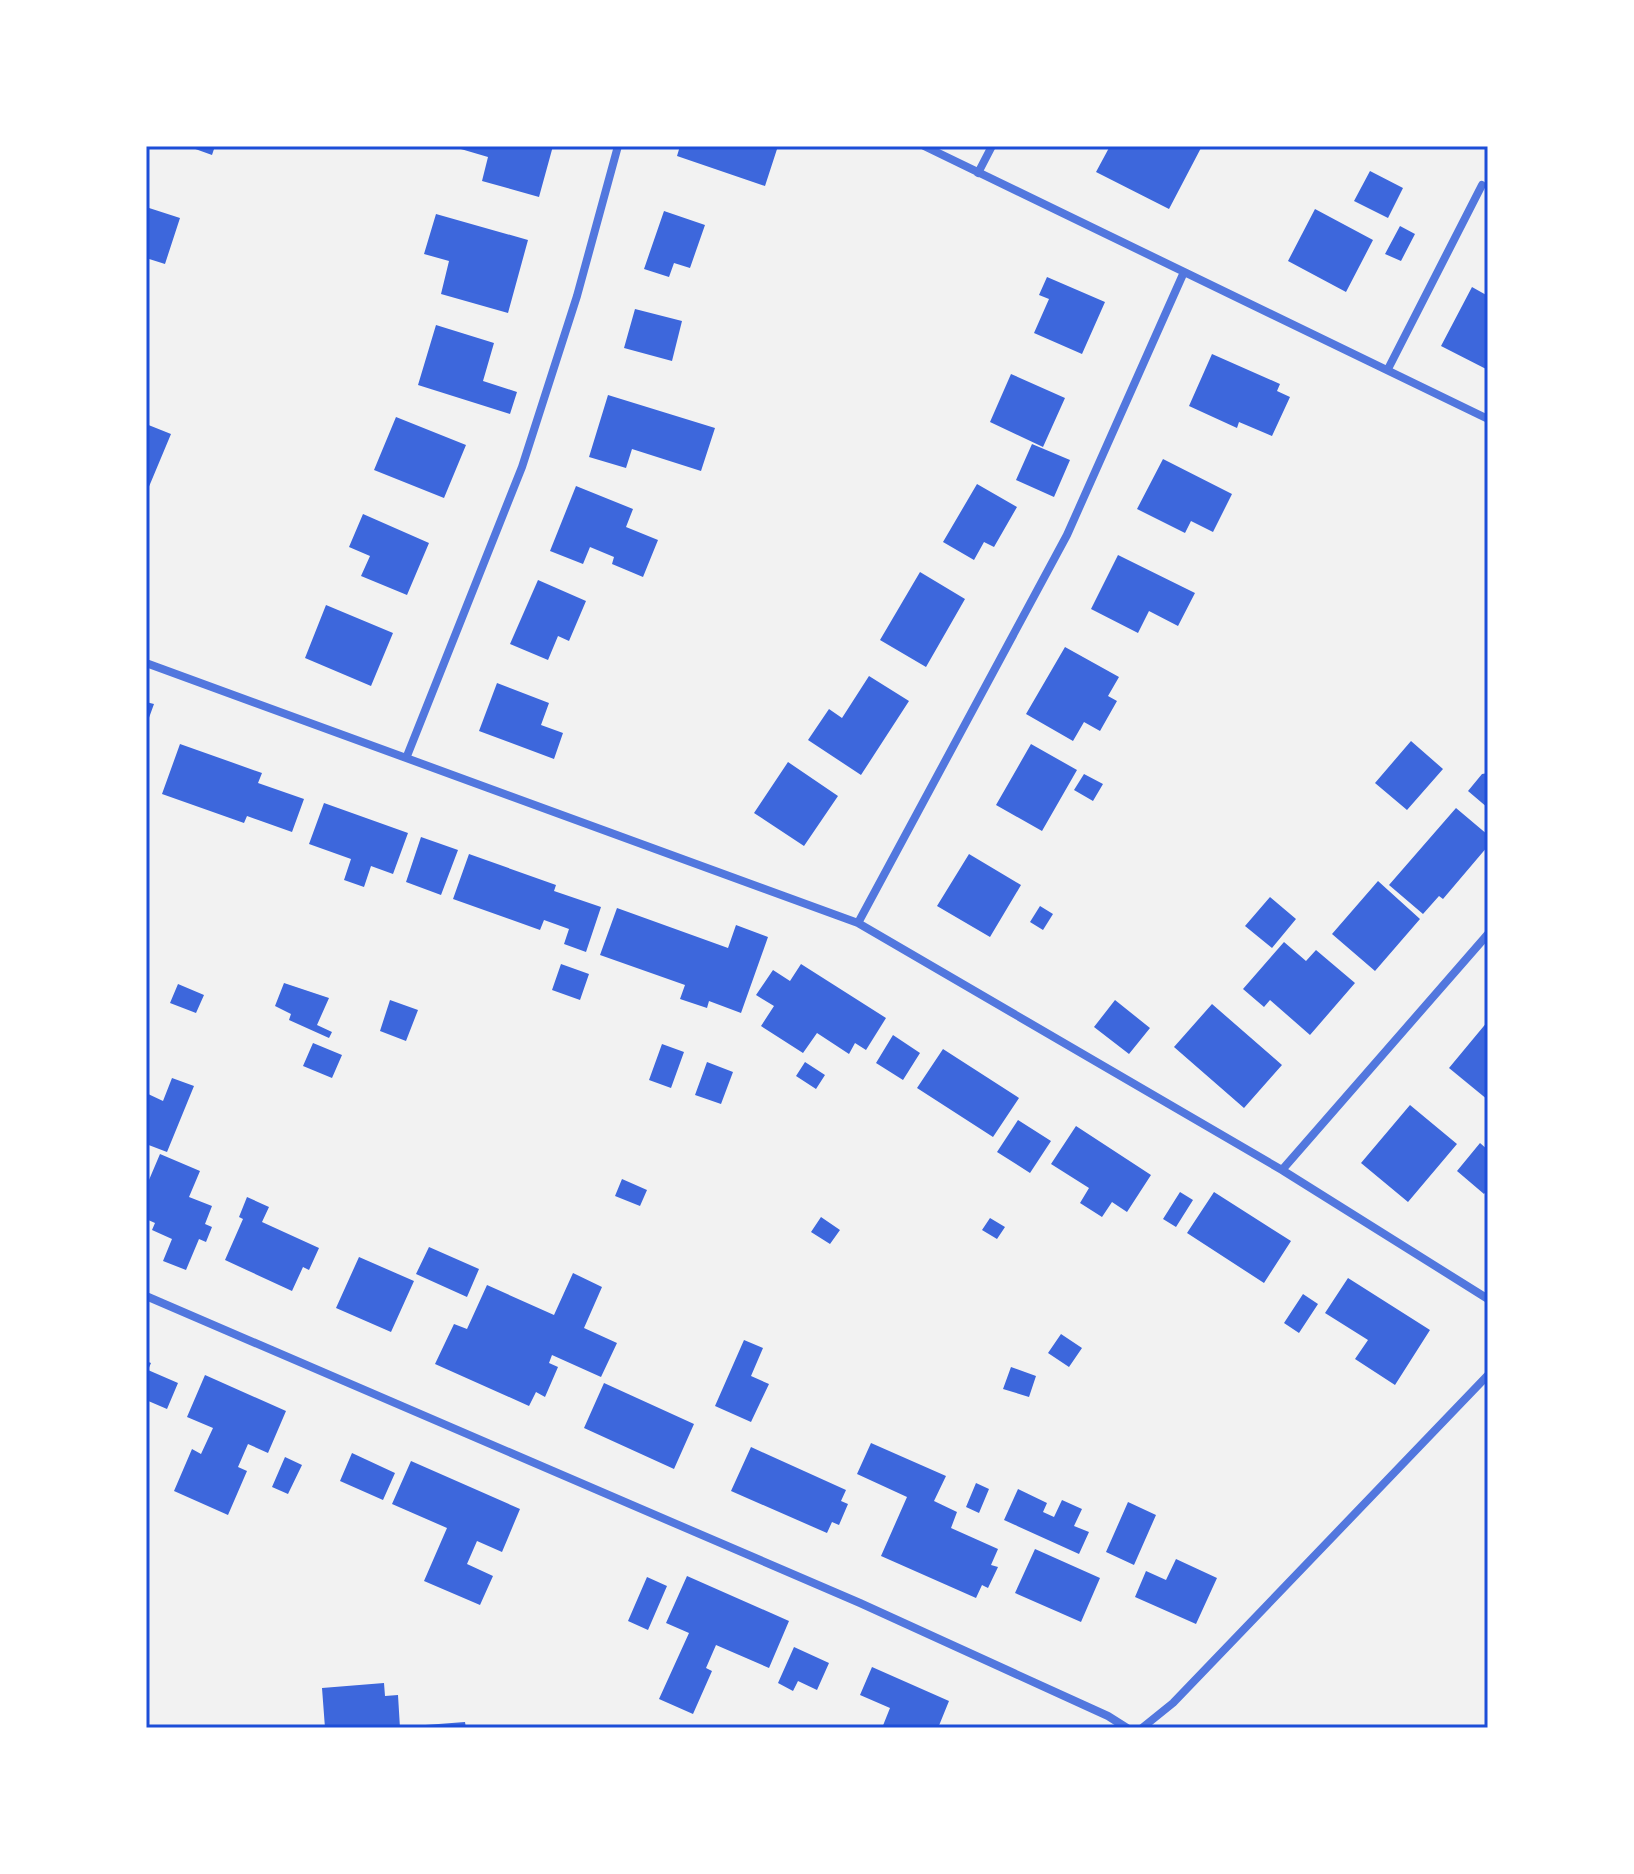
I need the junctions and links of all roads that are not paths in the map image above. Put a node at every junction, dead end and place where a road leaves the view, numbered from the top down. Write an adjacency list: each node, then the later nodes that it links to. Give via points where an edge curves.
1 (618, 146): 10 (street, via 522,467)
2 (924, 146): 4 (street)
3 (992, 146): 4 (street)
4 (978, 173): 6 (street)
5 (1482, 185): 7 (street)
6 (1184, 272): 7 (street); 11 (street, via 1067,535)
7 (1388, 369): 8 (street)
8 (1488, 419)
9 (146, 663): 10 (street)
10 (407, 756): 11 (street)
11 (858, 923): 13 (street)
12 (1488, 934): 13 (street)
13 (1282, 1170): 15 (street)
14 (146, 1296): 17 (street, via 860,1603)
15 (1488, 1299)
16 (1488, 1375): 18 (street, via 1173,1703)
17 (1127, 1728)
18 (1142, 1728)

